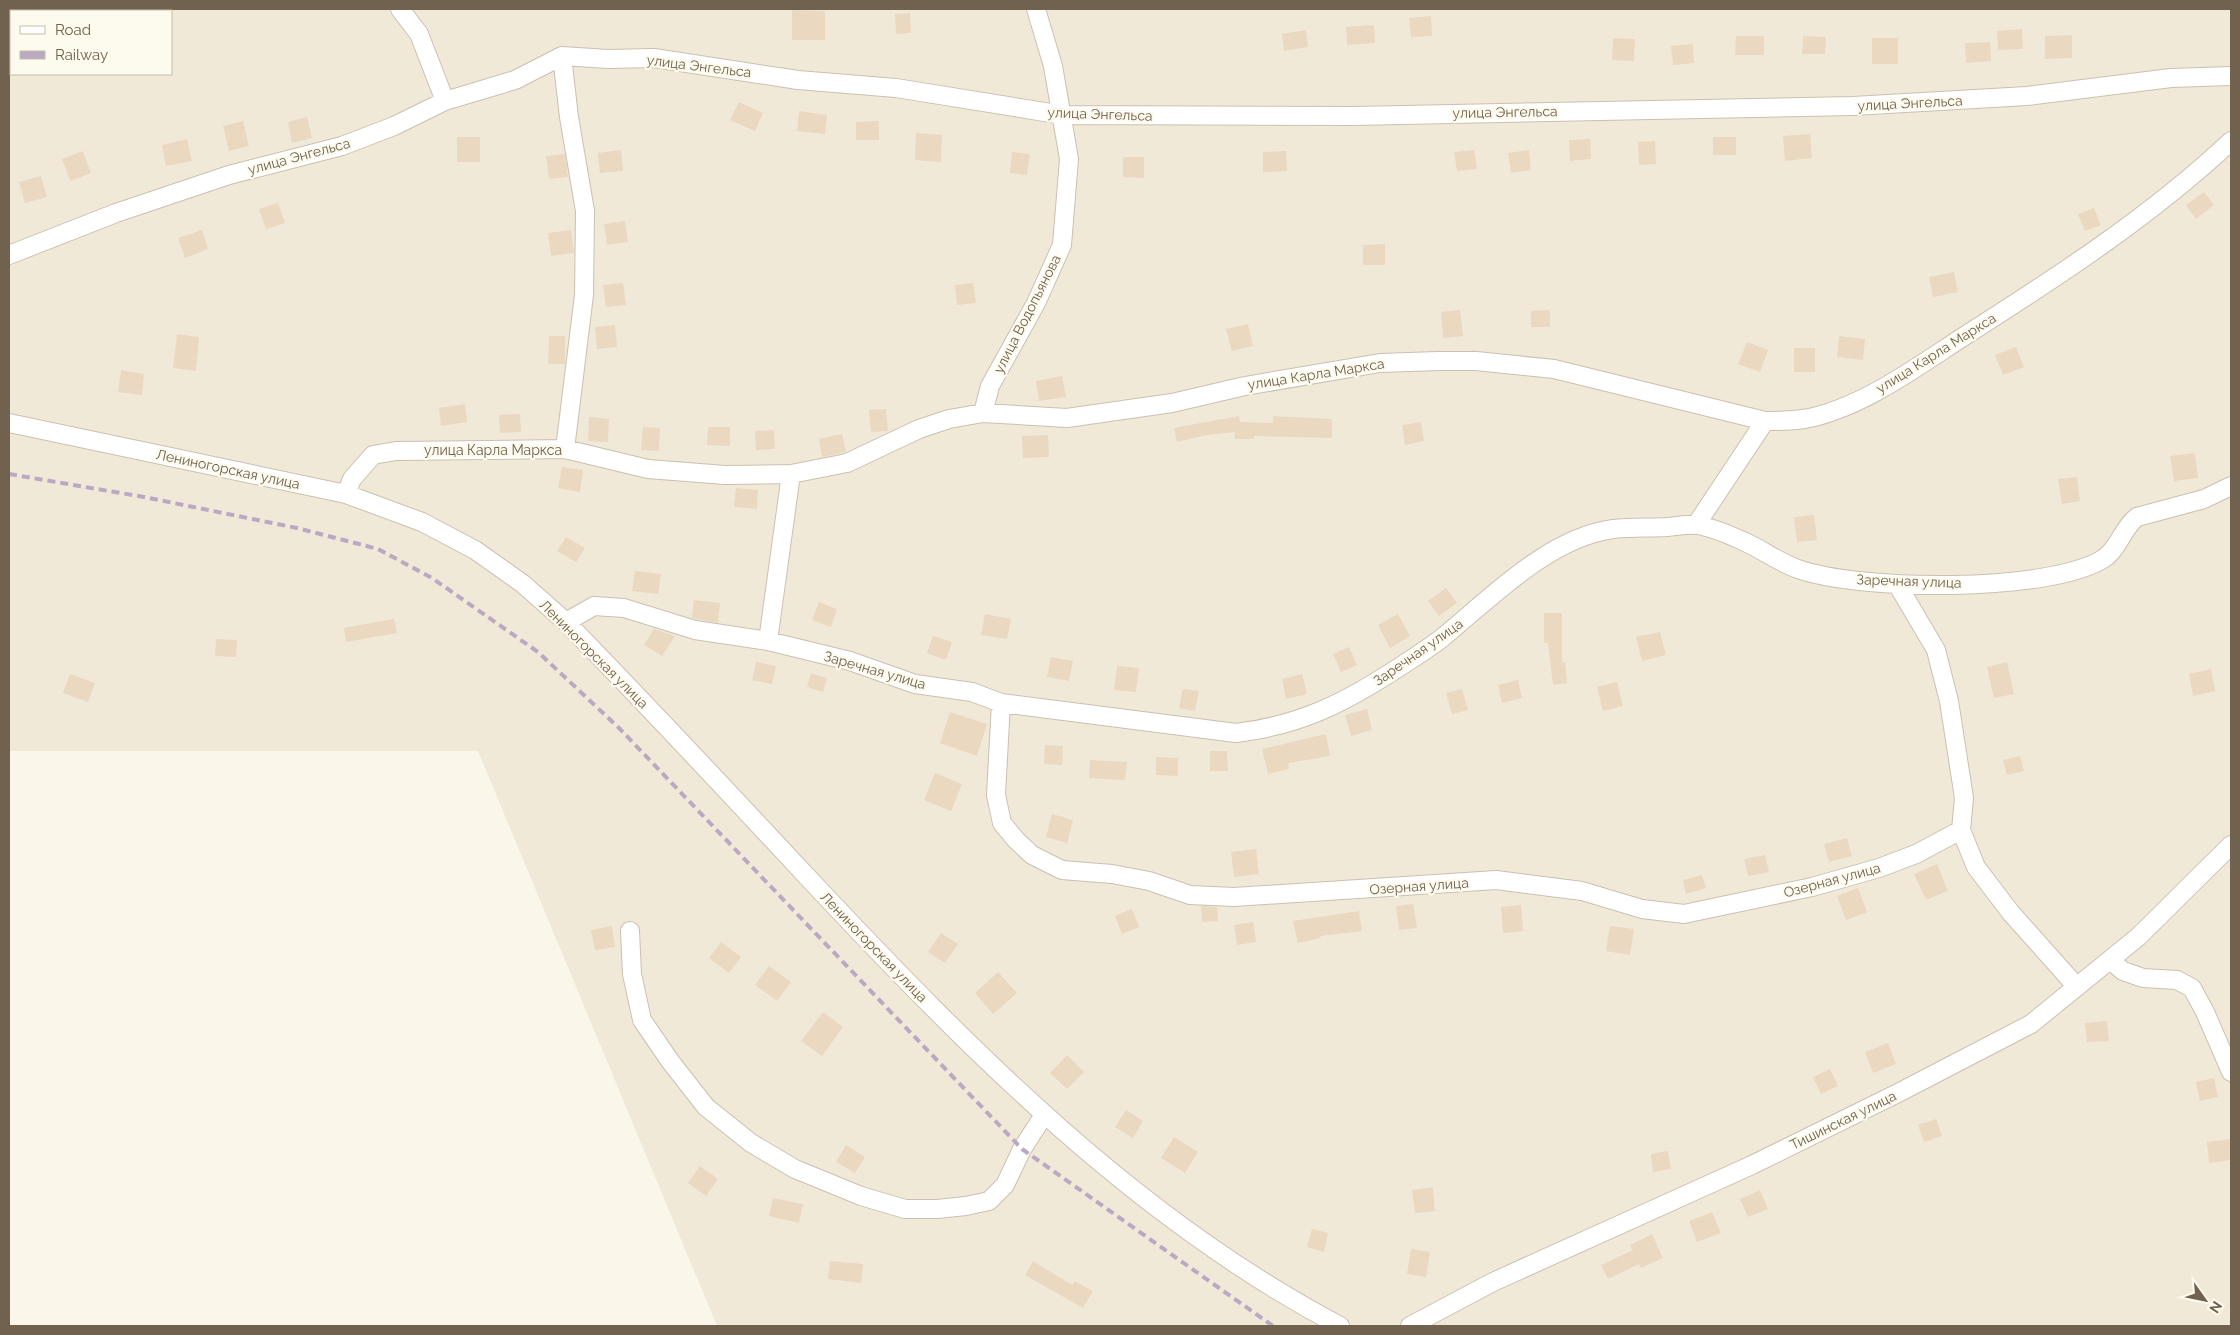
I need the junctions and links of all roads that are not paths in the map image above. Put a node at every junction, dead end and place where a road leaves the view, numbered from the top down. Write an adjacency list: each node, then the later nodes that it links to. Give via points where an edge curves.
1 (400, 9): 5 (street, via 419,34)
2 (1036, 9): 6 (street, улица Водопьянова)
3 (562, 56): 5 (street, улица Энгельса, via 515,80); 6 (street, улица Энгельса, via 608,60 654,58 798,80 896,88); 12 (street, via 585,211 584,295)
4 (2231, 76): 6 (street, улица Энгельса, via 2171,78 2027,96 1863,105 1353,116)
5 (445, 101): 8 (street, улица Энгельса, via 342,146 229,175 116,213)
6 (1063, 115): 9 (street, улица Водопьянова, via 1069,159 1062,245 1036,303 990,386)
7 (2231, 141): 10 (street, улица Карла Маркса, via 2204,167 2119,234 1893,382 1814,417)
8 (9, 255)
9 (983, 413): 10 (street, улица Карла Маркса, via 1067,418 1172,403 1245,386 1380,363 1438,361 1554,369); 13 (street, улица Карла Маркса, via 919,429 847,463)
10 (1765, 421): 16 (street)
11 (9, 423): 15 (street, Лениногорская улица)
12 (565, 449): 13 (street, улица Карла Маркса, via 648,469); 15 (street, улица Карла Маркса, via 388,452 373,456 362,466)
13 (791, 474): 19 (street)
14 (2231, 486): 17 (street, Заречная улица, via 2204,499 2137,517 2129,523 2107,557 2074,571 2042,579 2007,582)
15 (346, 494): 18 (street, Лениногорская улица, via 422,522 475,550)
16 (1696, 525): 17 (street, Заречная улица, via 1746,542 1797,569 1830,577); 20 (street, Заречная улица, via 1611,529 1572,542 1525,569 1439,640 1374,684 1335,707 1270,729 1236,733)
17 (1897, 584): 21 (street, via 1936,650 1949,701 1964,798)
18 (566, 622): 19 (street, Заречная улица, via 594,606 624,608 695,630); 27 (street, Лениногорская улица, via 915,992)
19 (768, 641): 20 (street, Заречная улица, via 850,661 915,684 972,692)
20 (1001, 703): 21 (street, Озерная улица, via 996,795 1002,823 1016,840 1032,855 1062,870 1149,881 1190,895 1234,897 1496,880 1582,891 1642,909 1684,914 1812,887 1879,868 1916,854)
21 (1961, 830): 25 (street, via 1976,867 2011,913)
22 (2231, 846): 24 (street, Тишинская улица)
23 (630, 931): 27 (street, via 632,974 642,1020 670,1061 706,1107 751,1143 795,1169 905,1209 937,1210 990,1201 1004,1185)
24 (2110, 960): 25 (street, Тишинская улица); 26 (street, via 2123,971 2143,978 2177,980 2192,988)
25 (2077, 987): 29 (street, Тишинская улица, via 2031,1024 1900,1092 1752,1165 1493,1282)
26 (2231, 1072)
27 (1044, 1115): 28 (street, Лениногорская улица, via 1206,1246)
28 (1340, 1326)
29 (1410, 1326)

